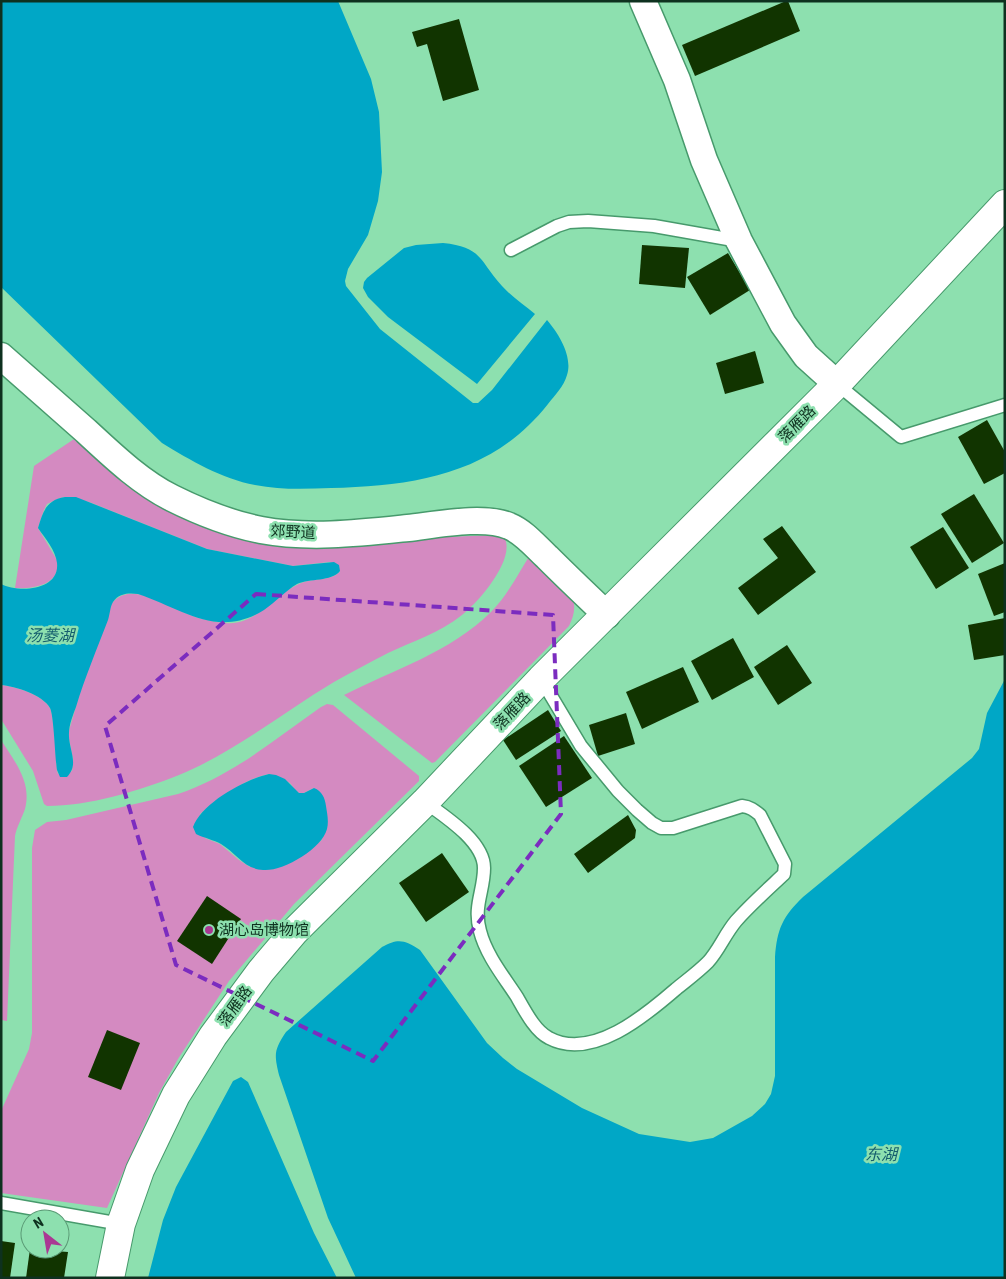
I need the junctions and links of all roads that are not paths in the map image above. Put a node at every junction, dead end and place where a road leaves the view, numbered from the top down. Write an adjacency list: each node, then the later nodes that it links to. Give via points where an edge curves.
1 (643, 1): 3 (street, via 677,80 704,160)
2 (1005, 204): 6 (street, 落雁路)
3 (738, 241): 4 (lane, via 654,226 588,221 556,226); 6 (street, via 792,337 806,356)
4 (511, 250)
5 (1, 356): 8 (street, 郊野道, via 116,459 152,486 199,510 261,530 296,534 452,523 510,526 528,538)
6 (837, 384): 7 (lane, via 901,437); 8 (street, 落雁路)
7 (1005, 405)
8 (607, 615): 9 (street, 落雁路)
9 (541, 680): 10 (street, 落雁路); 10 (lane, via 581,746 618,791 652,823 661,828 673,828 742,806 754,809 760,815 784,864 784,874 735,922 707,963 646,1016 620,1032 583,1043 551,1040 523,1007 480,933 476,912 483,859 468,836)
10 (425, 802): 12 (street, 落雁路, via 296,931 261,971 213,1036 176,1095 140,1170)
11 (1, 1203): 12 (lane)
12 (121, 1224): 13 (street, 落雁路)
13 (110, 1278)

